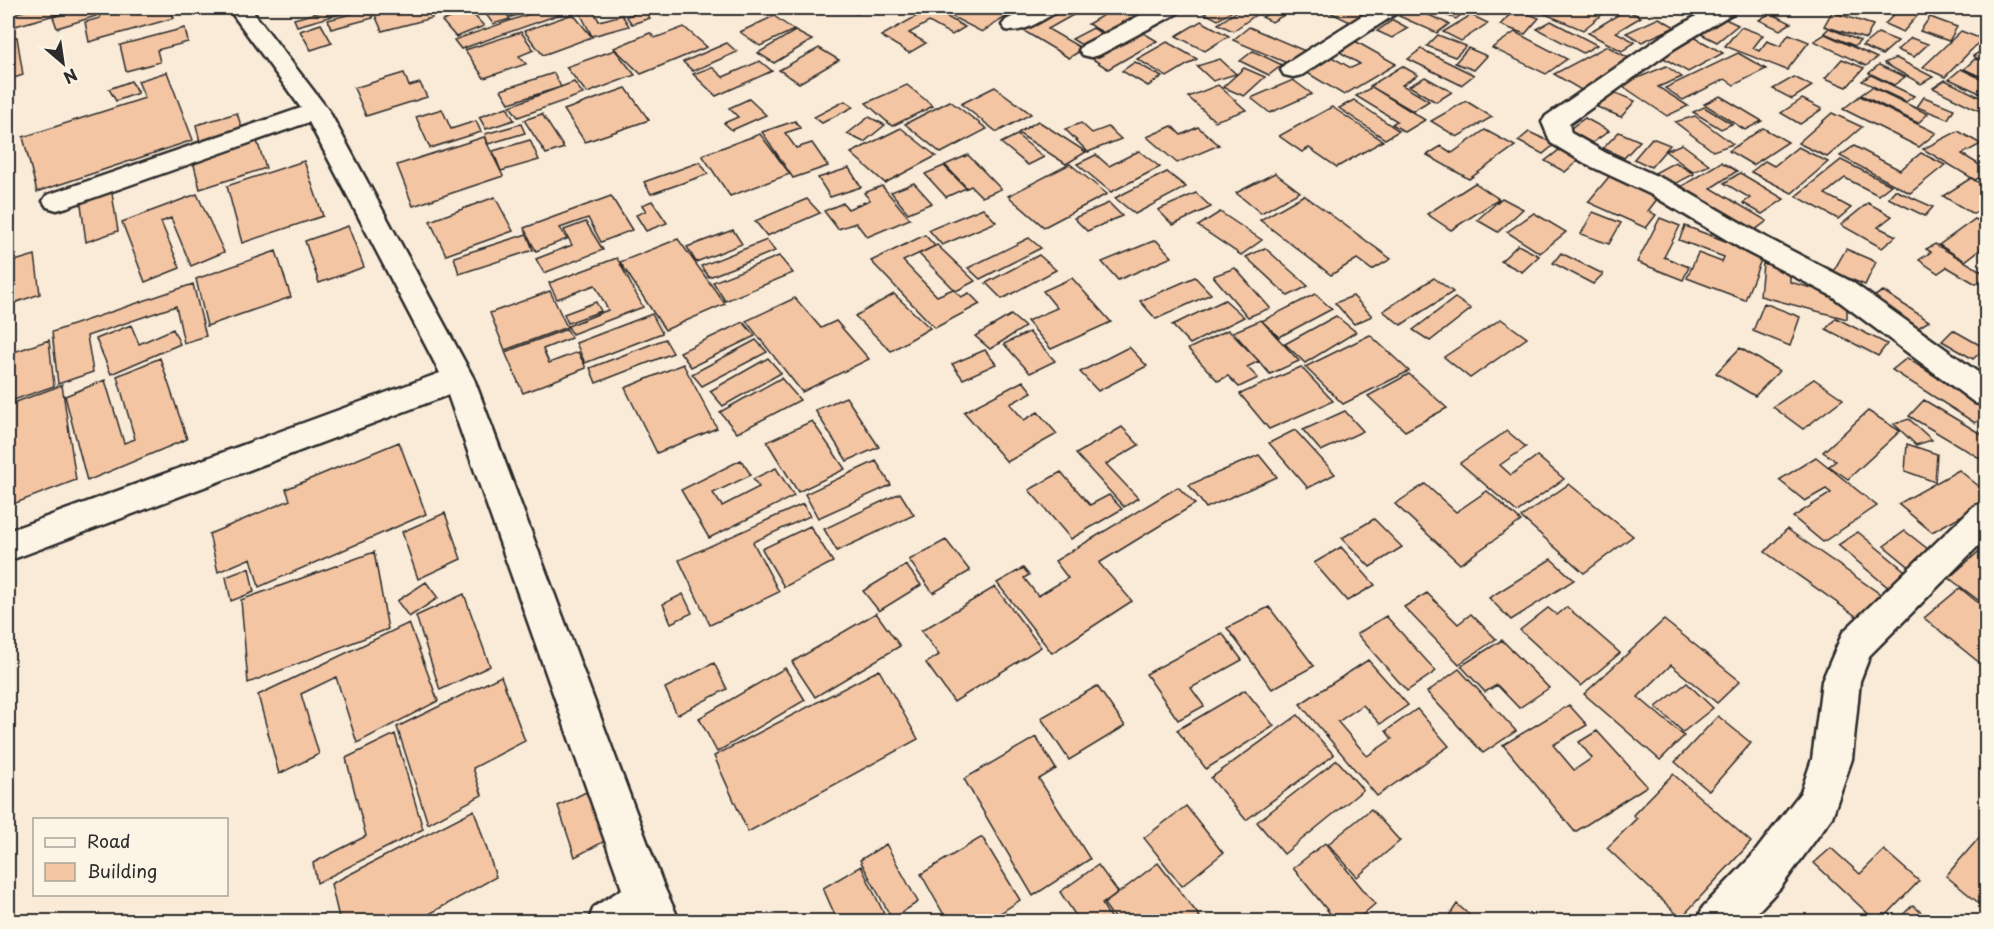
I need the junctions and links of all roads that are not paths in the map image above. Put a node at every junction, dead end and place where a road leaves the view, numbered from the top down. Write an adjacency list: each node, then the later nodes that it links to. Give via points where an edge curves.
1 (239, 8): 9 (street)
2 (1047, 8): 6 (street)
3 (1170, 8): 7 (street)
4 (1389, 8): 8 (street)
5 (1725, 8): 12 (street, via 1667,43 1555,122 1560,137 1842,289)
6 (1014, 26)
7 (1090, 50)
8 (1293, 70)
9 (316, 111): 10 (street); 11 (street)
10 (57, 201)
11 (458, 379): 14 (street); 15 (street)
12 (1986, 394)
13 (1986, 516): 17 (street, via 1856,644 1841,681 1832,759 1818,803 1766,872)
14 (8, 546)
15 (653, 910): 16 (street)
16 (609, 921)
17 (1718, 921)

